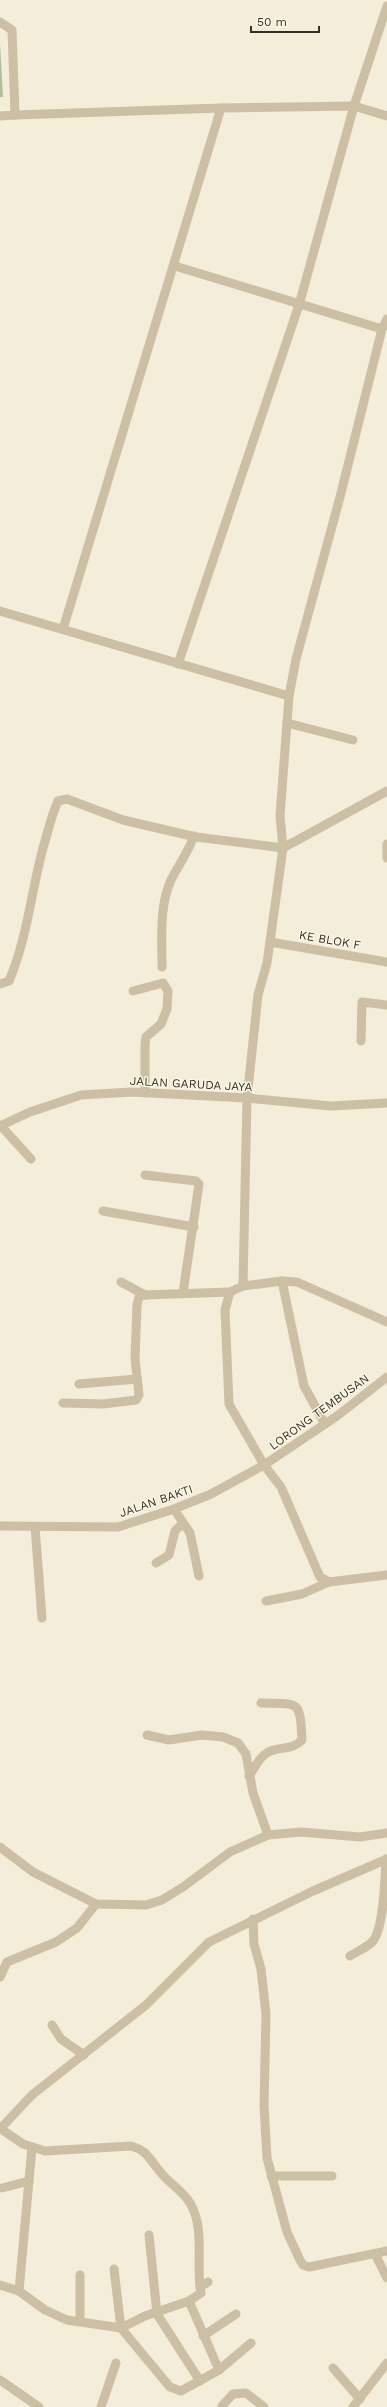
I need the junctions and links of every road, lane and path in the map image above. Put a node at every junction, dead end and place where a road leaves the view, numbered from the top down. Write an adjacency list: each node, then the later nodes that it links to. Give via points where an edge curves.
1 (387, 6): 3 (street)
2 (0, 22): 5 (street, via 12,30)
3 (354, 106): 4 (street); 7 (street); 9 (street)
4 (221, 108): 5 (street); 8 (street)
5 (15, 115): 6 (street)
6 (0, 116)
7 (387, 116)
8 (175, 266): 9 (street); 12 (street, via 116,448)
9 (299, 305): 10 (street); 13 (street)
10 (385, 321): 14 (street, via 296,659)
11 (0, 610): 12 (street)
12 (63, 629): 13 (street)
13 (178, 664): 14 (street)
14 (289, 696): 15 (street)
15 (287, 723): 16 (street); 20 (street, via 280,816)
16 (353, 740)
17 (387, 791): 20 (street)
18 (194, 836): 20 (street); 24 (street, via 191,847 171,881 164,909); 25 (street, via 123,820 67,799 58,801 39,864 20,954 9,981)
19 (387, 844): 21 (street)
20 (283, 848): 22 (street)
21 (387, 858)
22 (270, 942): 23 (street, KE BLOK F); 30 (street, via 258,994)
23 (387, 962)
24 (162, 967)
25 (0, 984)
26 (133, 991): 29 (street, via 163,983 168,991 167,1009 163,1020 146,1037 144,1044)
27 (387, 1005): 28 (street, via 362,1002)
28 (360, 1040)
29 (145, 1093): 30 (street, JALAN GARUDA JAYA); 32 (street, JALAN GARUDA JAYA, via 81,1095 30,1112)
30 (247, 1098): 31 (street, JALAN GARUDA JAYA, via 331,1106); 39 (street)
31 (387, 1103)
32 (0, 1126): 33 (street)
33 (31, 1158)
34 (145, 1175): 36 (street, via 196,1180 200,1188)
35 (103, 1211): 36 (street)
36 (194, 1227): 41 (street)
37 (282, 1281): 39 (street); 43 (street, via 297,1282); 48 (street, via 304,1386)
38 (121, 1282): 42 (street)
39 (243, 1286): 40 (street)
40 (230, 1292): 41 (street); 49 (street, via 225,1310 229,1404)
41 (183, 1293): 42 (street)
42 (145, 1295): 45 (street, via 139,1297 137,1305)
43 (387, 1322)
44 (387, 1377): 48 (street, LORONG TEMBUSAN)
45 (137, 1379): 46 (street); 47 (street, via 139,1395 136,1400 130,1402 82,1405)
46 (79, 1384)
47 (63, 1403)
48 (325, 1424): 49 (street, LORONG TEMBUSAN)
49 (264, 1465): 50 (street, JALAN BAKTI, via 211,1494); 57 (street, via 281,1487 320,1577)
50 (174, 1509): 51 (street); 53 (street, JALAN BAKTI, via 118,1527)
51 (183, 1523): 54 (street, via 175,1531 169,1555); 56 (street, via 190,1533)
52 (0, 1526): 53 (street, JALAN BAKTI)
53 (36, 1527): 59 (street)
54 (156, 1563)
55 (387, 1575): 57 (street)
56 (199, 1576)
57 (329, 1582): 58 (street, via 302,1594)
58 (266, 1601)
59 (42, 1618)
60 (260, 1703): 62 (street, via 293,1704 298,1707 301,1713 302,1740 290,1748 264,1754)
61 (147, 1735): 62 (street, via 169,1740 202,1735 223,1737 238,1743 246,1754)
62 (249, 1776): 64 (street, via 252,1794)
63 (387, 1833): 64 (street, via 360,1837 301,1832)
64 (268, 1834): 67 (street, via 230,1852 162,1900 146,1905)
65 (0, 1847): 67 (street, via 33,1872)
66 (387, 1859): 68 (street); 69 (street, via 383,1906 373,1942)
67 (96, 1904): 70 (street, via 77,1928 56,1942)
68 (254, 1919): 73 (street, via 209,1942 146,2005); 76 (street, via 254,1944 261,1969 266,2014 264,2112 267,2158)
69 (350, 1956)
70 (4, 1959): 71 (street)
71 (0, 1977)
72 (52, 2025): 73 (street, via 61,2039)
73 (84, 2056): 74 (street, via 32,2095)
74 (0, 2129): 75 (street)
75 (32, 2147): 78 (street); 88 (street, via 45,2150 131,2146 144,2150 162,2174 189,2201 193,2210 199,2235)
76 (271, 2176): 77 (street); 82 (street, via 286,2232 303,2265 321,2266)
77 (332, 2176)
78 (29, 2181): 79 (street); 89 (street)
79 (2, 2188)
80 (148, 2235): 91 (street)
81 (387, 2251): 82 (street)
82 (375, 2254): 85 (street)
83 (114, 2269): 94 (street)
84 (80, 2275): 93 (street)
85 (387, 2278)
86 (208, 2282): 88 (street)
87 (0, 2285): 89 (street)
88 (200, 2287): 90 (street, via 201,2294)
89 (19, 2292): 93 (street, via 45,2310 67,2320)
90 (189, 2301): 91 (street); 95 (street)
91 (157, 2314): 94 (street, via 145,2316); 102 (street)
92 (236, 2314): 95 (street)
93 (80, 2322): 94 (street)
94 (121, 2328): 102 (street, via 170,2387 181,2391)
95 (203, 2336): 100 (street)
96 (251, 2343): 100 (street)
97 (116, 2363): 106 (street)
98 (387, 2363): 103 (street)
99 (333, 2368): 103 (street)
100 (219, 2370): 102 (street)
101 (0, 2380): 105 (street)
102 (200, 2381)
103 (360, 2399): 108 (street)
104 (222, 2406): 107 (street, via 233,2394 246,2393)
105 (39, 2407)
106 (101, 2407)
107 (264, 2407)
108 (353, 2407)

